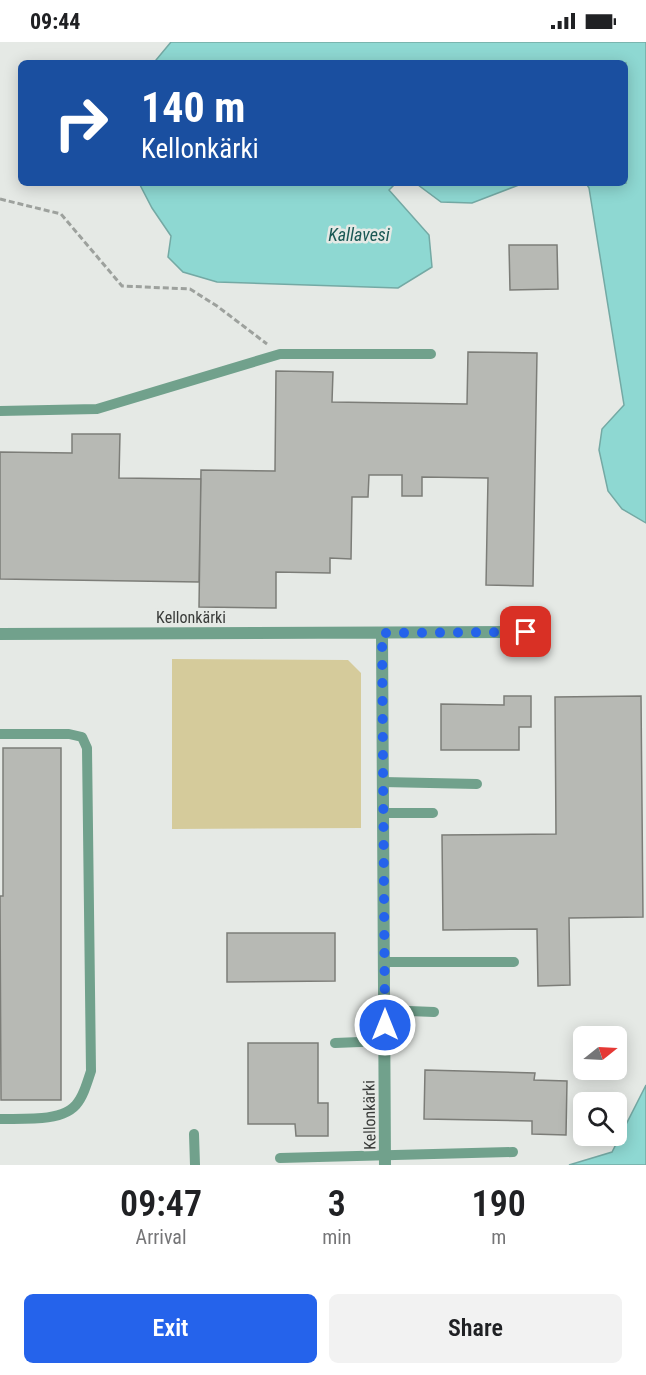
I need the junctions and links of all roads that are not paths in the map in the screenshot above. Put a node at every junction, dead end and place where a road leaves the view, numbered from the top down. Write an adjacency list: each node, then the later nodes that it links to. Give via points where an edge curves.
1 (431, 354): 2 (lane, via 280,354 97,409)
2 (0, 411)
3 (526, 632): 4 (street, Kellonkärki)
4 (382, 633): 5 (street, Kellonkärki); 7 (street, Kellonkärki)
5 (0, 634)
6 (0, 734): 17 (lane, via 69,734 82,737 87,748 91,1071 78,1103 70,1111 60,1116)
7 (383, 782): 8 (lane); 9 (street, Kellonkärki)
8 (477, 784)
9 (383, 813): 10 (lane); 11 (street, Kellonkärki)
10 (433, 813)
11 (384, 962): 12 (lane); 13 (street, Kellonkärki)
12 (514, 962)
13 (384, 1010): 14 (lane); 15 (street, Kellonkärki)
14 (434, 1012)
15 (385, 1041): 16 (lane); 21 (street, Kellonkärki)
16 (334, 1042)
17 (0, 1119)
18 (194, 1134): 22 (lane)
19 (513, 1152): 21 (lane)
20 (280, 1158): 21 (lane)
21 (386, 1161)
22 (195, 1165)

